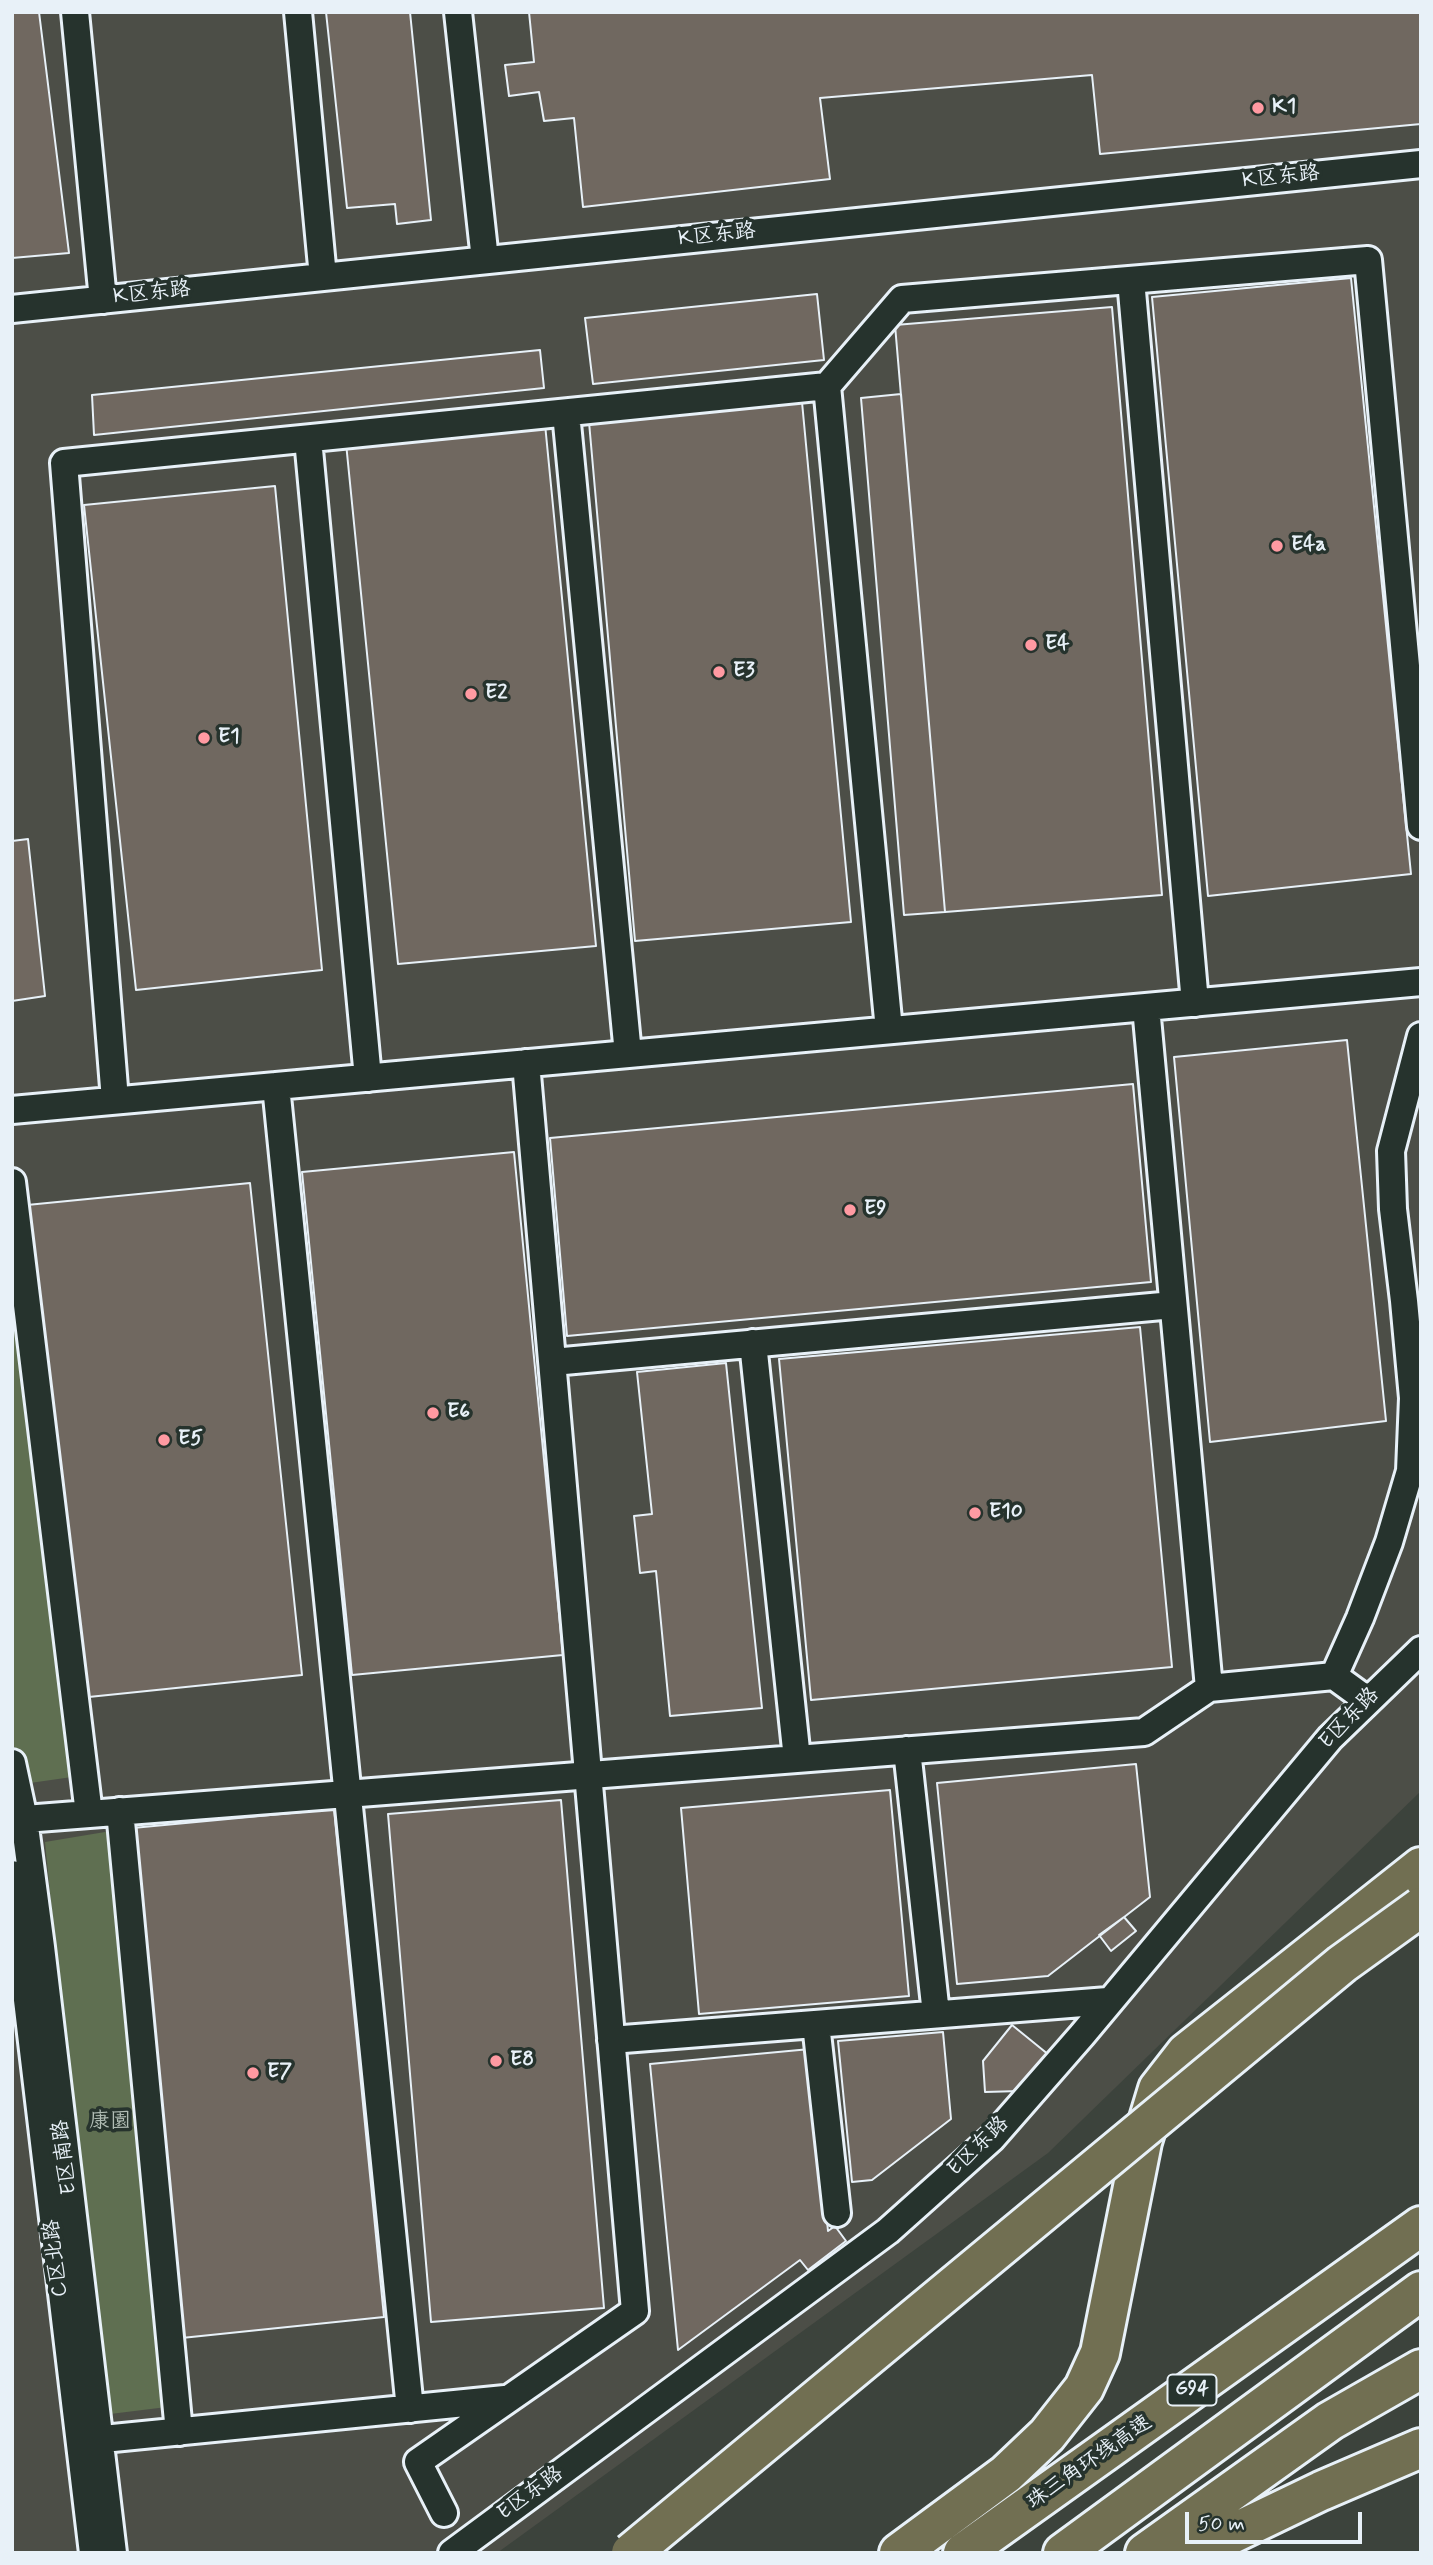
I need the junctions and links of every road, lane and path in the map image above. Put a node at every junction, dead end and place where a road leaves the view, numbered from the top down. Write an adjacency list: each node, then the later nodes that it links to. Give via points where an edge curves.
1 (75, 12): 8 (street)
2 (298, 12): 6 (street)
3 (458, 12): 5 (street)
4 (1421, 164): 5 (street, K区东路)
5 (485, 260): 6 (street, K区东路)
6 (323, 277): 8 (street, K区东路)
7 (1131, 280): 10 (street, via 902,299); 13 (street, via 1368,260); 15 (street)
8 (103, 300): 9 (street, K区东路)
9 (12, 309)
10 (827, 386): 11 (street); 17 (street)
11 (566, 413): 12 (street); 19 (street)
12 (307, 439): 21 (street); 23 (street, via 64,463)
13 (1421, 826)
14 (1421, 982): 15 (street)
15 (1195, 1003): 16 (street)
16 (1146, 1007): 17 (street); 26 (street)
17 (890, 1030): 19 (street)
18 (1421, 1036): 30 (street, via 1391,1151 1413,1398 1410,1471 1389,1542)
19 (628, 1054): 20 (street)
20 (526, 1063): 21 (street); 28 (street)
21 (368, 1077): 22 (street)
22 (276, 1086): 23 (street); 37 (street)
23 (115, 1100): 24 (street)
24 (12, 1110)
25 (12, 1182): 39 (street)
26 (1173, 1305): 27 (street); 31 (street)
27 (753, 1343): 28 (street); 34 (street)
28 (552, 1362): 36 (street)
29 (1421, 1650): 32 (street, E区东路)
30 (1334, 1676): 31 (street); 32 (street)
31 (1209, 1688): 33 (street, via 1144,1732)
32 (1367, 1700): 46 (street, E区东路)
33 (907, 1750): 34 (street); 47 (street)
34 (797, 1759): 36 (street)
35 (12, 1763): 40 (street)
36 (588, 1775): 37 (street); 49 (street)
37 (348, 1794): 38 (street); 55 (street)
38 (120, 1811): 39 (street); 56 (street)
39 (89, 1814): 40 (street)
40 (18, 1819): 44 (street)
41 (1421, 1867): 64 (highway, via 1186,2053 1158,2089 1142,2141 1100,2353 1084,2388 1047,2435 1006,2474)
42 (13, 1882): 44 (street)
43 (1421, 1907): 63 (highway, bridge, via 1342,1964)
44 (22, 1920): 45 (street)
45 (25, 1949): 57 (street, C区北路)
46 (1108, 2001): 47 (street); 62 (street, E区东路, via 992,2137 888,2231)
47 (936, 2014): 48 (street)
48 (816, 2024): 49 (street); 50 (street)
49 (611, 2040): 54 (street, via 635,2311)
50 (837, 2213)
51 (1421, 2227): 65 (highway, 珠三角环线高速 / G94)
52 (1421, 2291): 66 (highway, G94)
53 (1421, 2369): 67 (highway, via 1330,2421)
54 (506, 2399): 55 (street); 59 (street, via 418,2462)
55 (410, 2409): 56 (street)
56 (178, 2432): 57 (street)
57 (89, 2441): 60 (street, C区北路); 61 (street)
58 (1421, 2448): 68 (highway)
59 (444, 2513)
60 (93, 2553)
61 (113, 2553)
62 (452, 2553)
63 (631, 2553)
64 (899, 2553)
65 (963, 2553)
66 (1063, 2553)
67 (1145, 2553)
68 (1192, 2553)

